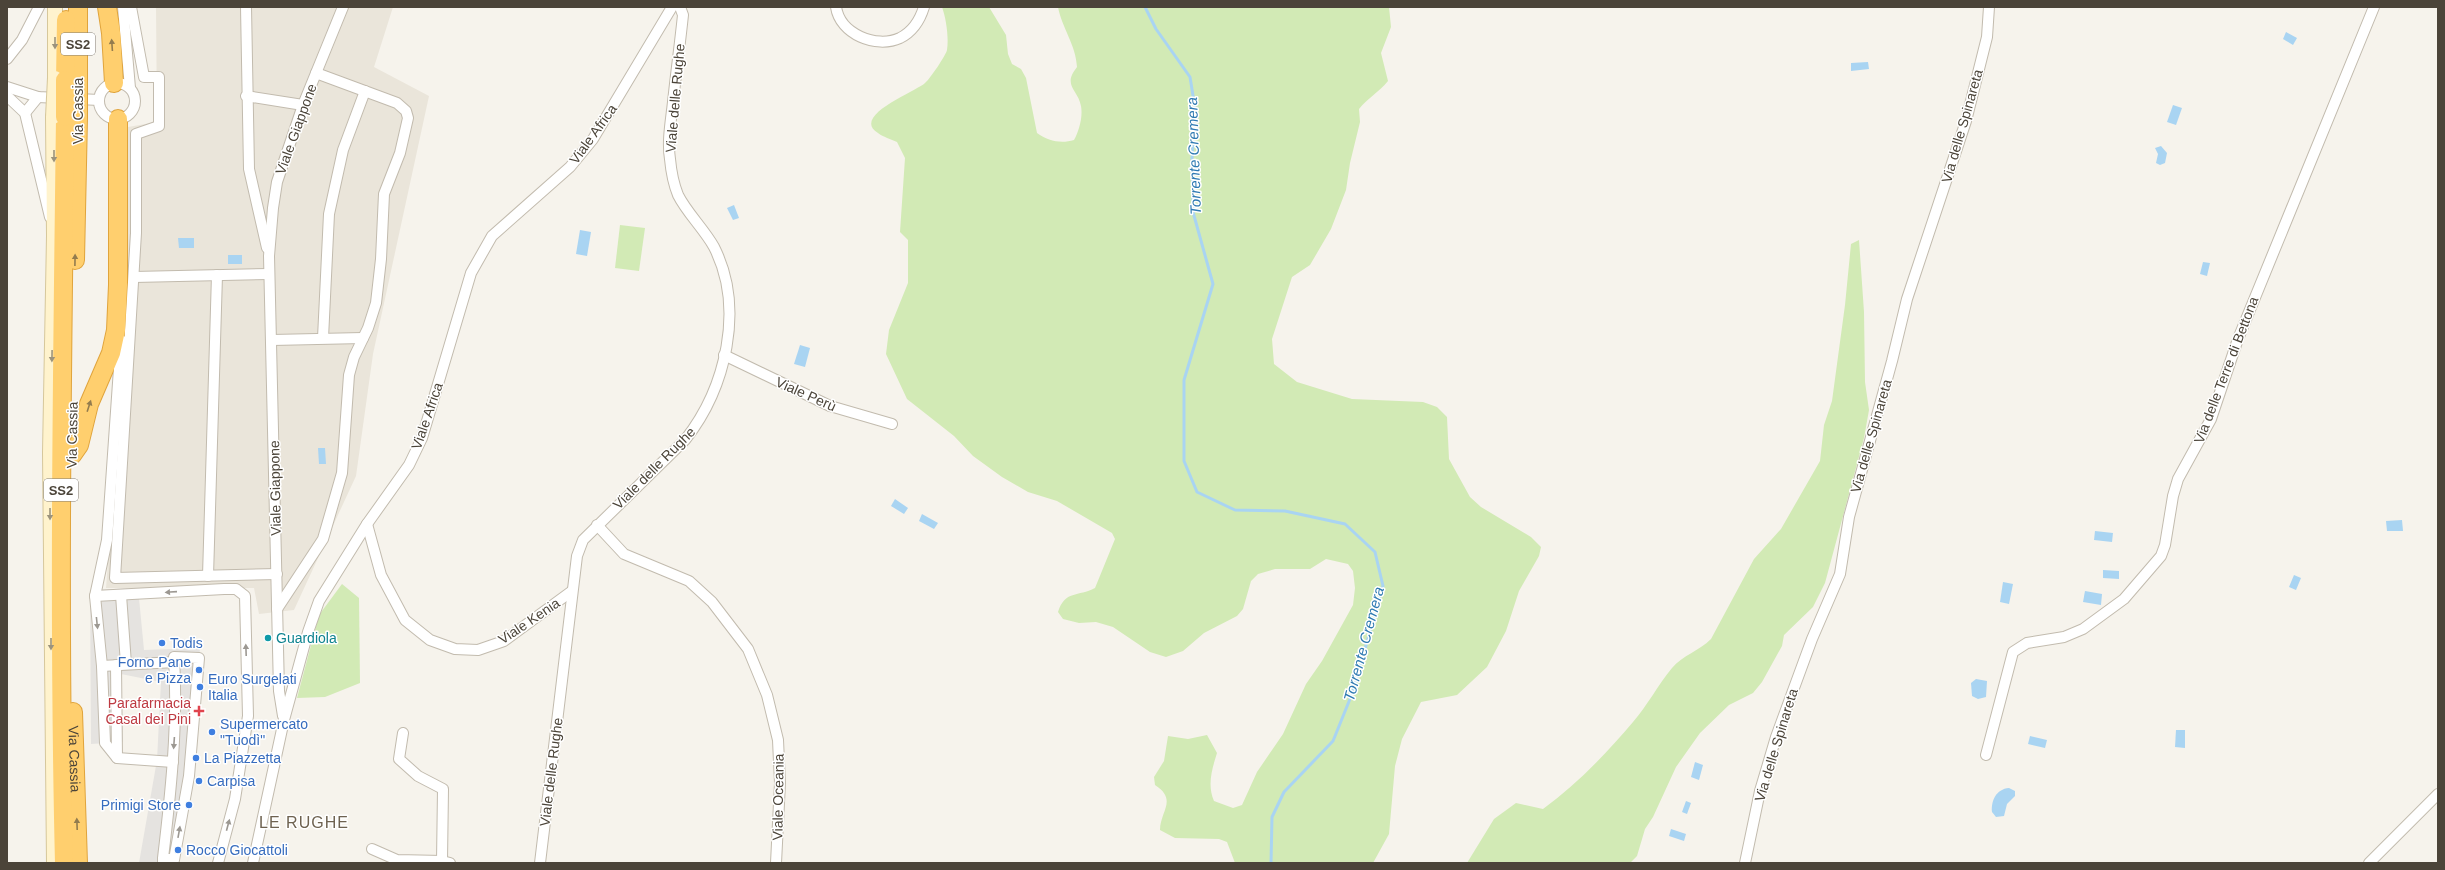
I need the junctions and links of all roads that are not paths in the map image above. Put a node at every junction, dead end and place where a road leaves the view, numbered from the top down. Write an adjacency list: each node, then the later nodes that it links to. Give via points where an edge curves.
1 (39, 7): 16 (street, via 22,40)
2 (55, 7): 18 (street, one-way to 18)
3 (66, 7): 18 (highway, Via Cassia / SS2)
4 (78, 7): 18 (highway, Via Cassia / SS2)
5 (107, 7): 19 (highway, one-way to 5)
6 (123, 7): 19 (street)
7 (131, 7): 34 (street, via 144,77 159,77 159,126 136,134)
8 (246, 7): 23 (street, Viale Giappone)
9 (343, 7): 17 (street, Viale Giappone)
10 (672, 7): 41 (street, Viale Africa, via 593,139 570,167 492,236 479,257 471,274 422,438 409,465)
11 (680, 7): 38 (street, Viale delle Rughe, via 683,15 670,131 670,159 678,195 714,247 725,274 730,313 729,335)
12 (836, 7): 13 (street, via 838,17 851,31 861,37 882,41 894,40 908,32)
13 (924, 7)
14 (1989, 7): 69 (street, Via delle Spinareta, via 1987,37 1966,121 1907,298 1849,517 1838,580 1812,639 1776,737 1760,792)
15 (2374, 7): 55 (street, Via delle Terre di Bettona, via 2238,339 2211,419 2178,479 2163,552 2124,599 2083,629 2064,637 2027,643 2013,652)
16 (7, 59)
17 (316, 73): 21 (street); 26 (street, Viale Giappone)
18 (66, 80): 28 (highway, Via Cassia / SS2, bridge)
19 (122, 86): 25 (street, via 103,89); 29 (street, via 135,99 130,114)
20 (7, 87): 24 (street)
21 (365, 91): 35 (street, via 343,150 329,214); 36 (street, via 401,105 408,116 400,153 384,194 378,290 372,316)
22 (7, 96): 27 (street)
23 (246, 96): 26 (street); 31 (street, Viale Giappone, via 251,184)
24 (38, 97): 25 (street); 27 (street)
25 (99, 100): 29 (street, via 106,115)
26 (303, 105): 31 (street, Viale Giappone, via 277,182)
27 (25, 112): 30 (street)
28 (65, 117): 30 (street, one-way to 30); 40 (highway, Via Cassia / SS2, one-way to 28); 63 (highway, Via Cassia / SS2, via 61,454 61,731)
29 (121, 118): 40 (highway, one-way to 29, via 79,445 90,404 111,353 116,330); 46 (street, via 123,304 107,540)
30 (54, 236): 62 (street, one-way to 62, via 50,460)
31 (269, 256): 32 (street, Viale Giappone)
32 (270, 274): 33 (street); 37 (street, Viale Giappone)
33 (217, 275): 34 (street); 44 (street)
34 (134, 277): 44 (street, via 115,578)
35 (323, 338): 36 (street); 37 (street)
36 (363, 338): 48 (street, via 349,375 342,473 333,508 323,539)
37 (272, 340): 43 (street, Viale Giappone)
38 (724, 355): 39 (street, Viale Perù, via 830,406); 42 (street, Viale delle Rughe, via 709,400 698,423 685,440)
39 (892, 424)
40 (72, 455): 64 (highway, Via Cassia / SS2, one-way to 40, via 74,729)
41 (367, 524): 45 (street, Viale Kenia, via 381,575 405,620 430,640 454,649 478,650 504,641); 53 (street, Viale Africa, via 319,601)
42 (597, 525): 45 (street, Viale delle Rughe, via 583,540 577,556); 68 (street, Viale Oceania, via 624,554 689,581 712,602 748,649 768,695 778,740 780,783)
43 (277, 574): 44 (street); 48 (street, Viale Giappone)
44 (208, 576)
45 (572, 591): 67 (street, Viale delle Rughe)
46 (95, 596): 47 (street); 52 (street, one-way to 52)
47 (121, 596): 50 (street); 65 (street, one-way to 47, via 235,799 248,716 244,596 236,589)
48 (277, 609): 53 (street, Viale Giappone, via 279,691)
49 (175, 662): 50 (street); 57 (street, one-way to 57, via 177,709); 60 (street, one-way to 49, via 174,860 189,776 199,658 174,657)
50 (126, 664): 51 (street)
51 (116, 665): 52 (street); 56 (street)
52 (102, 666): 56 (street, via 105,744)
53 (284, 720): 66 (street, Viale Africa)
54 (403, 732): 61 (street, via 399,759 418,776 443,788)
55 (1986, 755)
56 (117, 758): 57 (street)
57 (173, 762): 60 (street)
58 (2438, 794): 70 (street)
59 (372, 849): 61 (street, via 397,860)
60 (163, 860)
61 (446, 862)
62 (54, 863)
63 (64, 863)
64 (78, 863)
65 (218, 863)
66 (253, 863)
67 (540, 863)
68 (776, 863)
69 (1745, 863)
70 (2369, 863)

